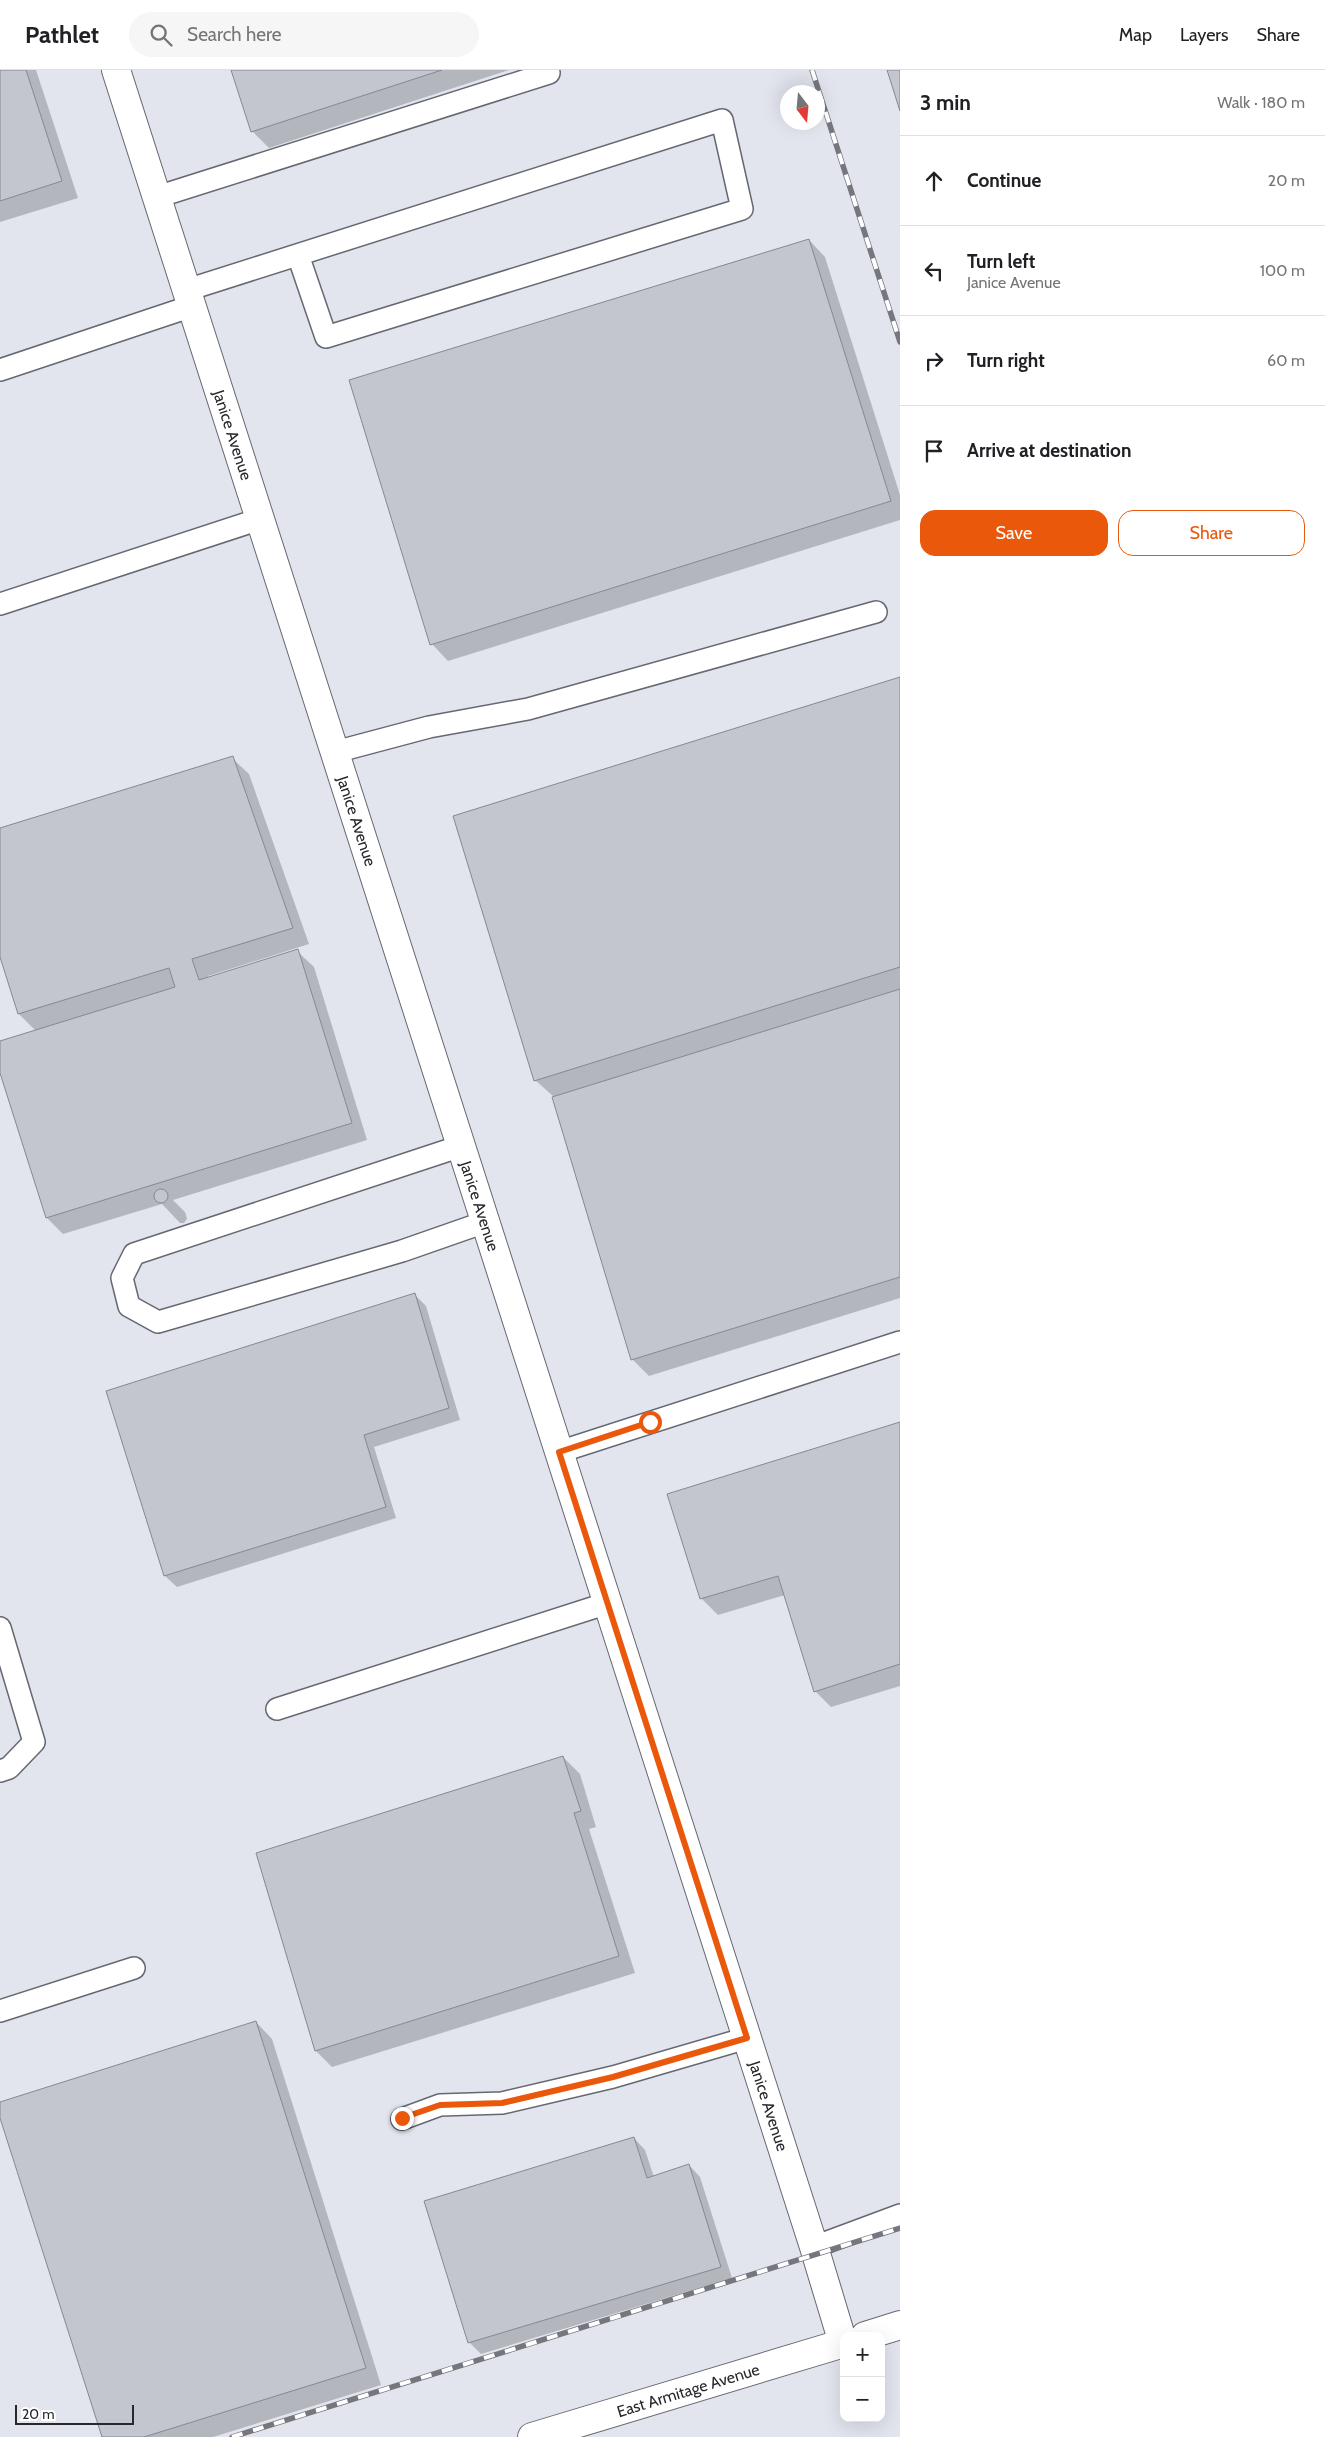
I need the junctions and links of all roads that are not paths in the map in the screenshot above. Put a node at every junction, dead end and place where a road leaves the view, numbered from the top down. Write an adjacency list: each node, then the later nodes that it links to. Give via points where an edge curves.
1 (116, 70): 3 (street, Janice Avenue)
2 (549, 73): 3 (lane)
3 (157, 197): 5 (street, Janice Avenue)
4 (298, 254): 4 (lane, via 722,120 742,209 326,337); 5 (lane)
5 (189, 298): 6 (lane); 7 (street, Janice Avenue)
6 (0, 370)
7 (260, 518): 8 (lane); 10 (street, Janice Avenue)
8 (0, 604)
9 (876, 612): 10 (lane, via 528,709 429,727)
10 (335, 752): 11 (street, Janice Avenue)
11 (461, 1146): 12 (street, Janice Avenue); 12 (lane, via 134,1254 122,1278 129,1306 158,1322 402,1251)
12 (486, 1222): 14 (street, Janice Avenue)
13 (900, 1342): 14 (lane)
14 (559, 1452): 15 (street, Janice Avenue)
15 (608, 1603): 17 (lane); 21 (street, Janice Avenue)
16 (0, 1628): 18 (lane, via 34,1742 8,1768)
17 (277, 1709)
18 (0, 1771)
19 (134, 1968): 20 (lane)
20 (0, 2012)
21 (747, 2038): 22 (lane, via 613,2077 502,2103 440,2105); 24 (street, Janice Avenue)
22 (402, 2118)
23 (900, 2215): 24 (lane)
24 (814, 2247): 26 (street, Janice Avenue)
25 (900, 2325): 27 (street, East Armitage Avenue)
26 (848, 2332)
27 (877, 2332)
28 (840, 2343): 29 (street, East Armitage Avenue)
29 (532, 2437)

